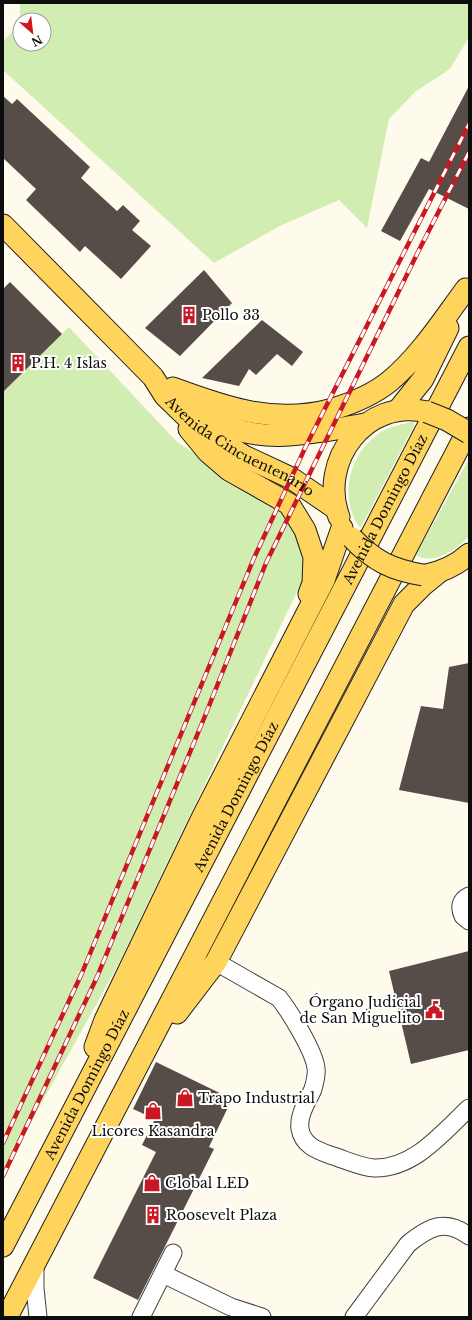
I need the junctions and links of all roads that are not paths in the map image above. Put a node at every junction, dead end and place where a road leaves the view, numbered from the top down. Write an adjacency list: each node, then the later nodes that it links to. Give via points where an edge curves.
1 (3, 225): 4 (main road, Avenida Cincuentenario)
2 (468, 287): 4 (main road, via 410,362 390,381 368,396 343,406 315,414 259,414); 5 (main road, via 423,379)
3 (469, 347): 19 (main road, Avenida Domingo Díaz)
4 (169, 392): 6 (main road, Avenida Cincuentenario, via 215,420 248,433 306,434); 9 (main road, Avenida Cincuentenario, via 194,424 214,438 244,456 291,478); 13 (main road, via 208,452 229,470 289,504 305,530 314,557 312,583)
5 (399, 409): 6 (main road, via 378,416); 8 (main road, bridge, via 413,408 427,412)
6 (365, 424): 9 (main road, via 349,441 338,462 334,485)
7 (469, 428): 17 (main road)
8 (469, 433)
9 (335, 508): 10 (main road)
10 (347, 533): 12 (main road, bridge, via 366,553 384,564 403,572); 13 (main road)
11 (469, 554): 12 (main road, via 464,559)
12 (431, 574): 16 (main road, via 404,604)
13 (302, 620): 19 (main road, via 104,1020)
14 (469, 896): 15 (street, via 462,901 461,906 463,916)
15 (469, 921)
16 (216, 962): 17 (main road); 18 (street, via 279,998 310,1049 316,1068 316,1078 300,1121 302,1135 311,1147 374,1168 400,1163 421,1153)
17 (145, 1052): 23 (main road)
18 (469, 1108)
19 (72, 1115): 21 (main road, Avenida Domingo Díaz)
20 (469, 1236): 29 (street, via 449,1225 427,1230 418,1236 408,1244)
21 (3, 1246)
22 (173, 1253): 24 (street)
23 (35, 1264): 25 (main road); 26 (street)
24 (162, 1274): 27 (street); 28 (street, via 231,1307)
25 (7, 1317)
26 (38, 1317)
27 (141, 1317)
28 (262, 1317)
29 (354, 1317)

